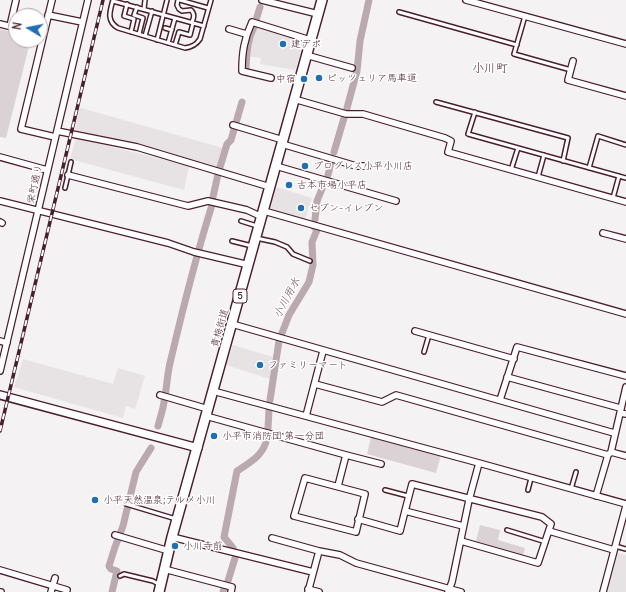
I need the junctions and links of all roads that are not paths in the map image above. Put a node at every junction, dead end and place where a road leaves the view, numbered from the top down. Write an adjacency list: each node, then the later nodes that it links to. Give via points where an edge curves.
1 (52, 0): 21 (street)
2 (88, 0): 24 (street, 栄町通り)
3 (113, 0): 12 (lane); 32 (lane, via 110,21 113,26)
4 (145, 0): 16 (lane)
5 (167, 0): 19 (lane)
6 (179, 0): 13 (lane); 26 (lane, via 178,10 193,12)
7 (198, 0): 13 (lane)
8 (211, 0): 15 (lane)
9 (262, 0): 20 (street)
10 (322, 0): 20 (main road, 青梅街道 / 5)
11 (466, 0): 22 (street)
12 (127, 4): 14 (lane); 32 (lane, via 124,16 134,19)
13 (197, 5): 15 (lane)
14 (137, 7): 16 (lane); 33 (lane, via 134,15 143,18)
15 (208, 8): 28 (lane)
16 (144, 9): 17 (lane)
17 (152, 11): 19 (lane); 25 (lane)
18 (399, 12): 41 (lane)
19 (164, 14): 23 (lane); 36 (lane)
20 (318, 14): 37 (main road, 青梅街道 / 5)
21 (48, 15): 24 (street)
22 (525, 16): 39 (street); 41 (lane)
23 (175, 18): 26 (lane); 31 (lane)
24 (82, 22): 53 (street, 栄町通り)
25 (149, 23): 27 (lane); 35 (lane)
26 (193, 23): 28 (lane); 40 (lane, via 190,35 179,32)
27 (154, 25)
28 (204, 26): 40 (lane, via 197,44 185,48)
29 (166, 28): 31 (lane)
30 (229, 29): 34 (street)
31 (172, 30): 38 (lane)
32 (131, 32): 33 (lane)
33 (139, 34): 35 (lane)
34 (246, 34): 37 (street, via 252,22); 47 (street, via 242,71)
35 (145, 36): 36 (lane)
36 (157, 40): 38 (lane)
37 (310, 40): 43 (main road, 青梅街道 / 5)
38 (168, 43): 40 (lane)
39 (626, 44)
40 (175, 45)
41 (516, 45): 46 (lane, via 514,54)
42 (38, 48): 54 (street, via 21,129)
43 (306, 55): 45 (street); 49 (main road, 青梅街道 / 5)
44 (573, 61): 46 (street)
45 (352, 68)
46 (571, 70): 48 (street, via 568,80)
47 (271, 78)
48 (626, 96)
49 (294, 99): 55 (main road, 青梅街道 / 5); 66 (street, via 346,114 363,114 445,138 450,141 448,152)
50 (436, 102): 51 (lane)
51 (475, 112): 57 (lane, via 468,134); 60 (lane, via 568,138)
52 (236, 126): 55 (street)
53 (57, 131): 54 (street, 栄町通り); 71 (street, via 137,147)
54 (55, 137): 65 (street, 栄町通り)
55 (282, 142): 62 (main road, 青梅街道 / 5); 63 (street, via 356,166)
56 (626, 145): 64 (lane, via 598,136)
57 (518, 148): 58 (lane); 66 (lane)
58 (544, 155): 60 (lane); 69 (lane)
59 (0, 157): 65 (street)
60 (562, 161): 64 (lane)
61 (71, 162): 67 (lane)
62 (276, 166): 71 (main road, 青梅街道 / 5); 75 (street)
63 (368, 166)
64 (589, 168): 68 (lane)
65 (48, 170): 77 (street, 栄町通り)
66 (511, 170): 69 (street)
67 (68, 175): 72 (lane); 78 (street, via 188,206 208,201)
68 (619, 176): 70 (lane); 73 (lane)
69 (538, 178): 73 (street)
70 (626, 178)
71 (270, 187): 78 (main road, 青梅街道 / 5)
72 (65, 188)
73 (612, 198): 76 (street)
74 (0, 201): 77 (street)
75 (396, 201)
76 (626, 202)
77 (38, 211): 86 (street); 92 (street, 栄町通り)
78 (263, 214): 80 (main road, 青梅街道 / 5); 87 (street)
79 (241, 221): 80 (lane)
80 (260, 227): 84 (main road, 青梅街道 / 5)
81 (603, 233): 82 (street)
82 (626, 239)
83 (232, 241): 84 (lane)
84 (255, 242): 85 (lane, via 275,242); 86 (main road, 青梅街道 / 5)
85 (310, 261)
86 (249, 265): 88 (main road, 青梅街道 / 5)
87 (626, 314)
88 (232, 324): 93 (street); 101 (main road, 青梅街道 / 5)
89 (415, 331): 90 (street)
90 (428, 335): 94 (lane); 95 (street)
91 (0, 341): 92 (street)
92 (7, 343): 96 (street, 栄町通り)
93 (323, 351): 99 (street); 104 (street)
94 (424, 352)
95 (514, 359): 97 (street, via 517,347); 98 (street)
96 (0, 371)
97 (626, 376)
98 (507, 377): 104 (street); 105 (street)
99 (315, 384): 107 (street); 110 (street, via 382,402 396,395)
100 (626, 387): 105 (street)
101 (213, 391): 106 (main road, 青梅街道 / 5); 107 (street)
102 (0, 395): 109 (street)
103 (160, 395): 106 (street)
104 (500, 400): 108 (street)
105 (622, 412): 108 (street)
106 (207, 413): 109 (main road, 青梅街道 / 5); 111 (street)
107 (306, 416): 113 (street)
108 (614, 433): 110 (street)
109 (198, 448): 128 (main road, 青梅街道 / 5)
110 (609, 453): 112 (street); 122 (street)
111 (346, 455): 114 (street); 117 (street)
112 (626, 456)
113 (479, 463): 116 (street); 123 (street)
114 (380, 464)
115 (576, 472): 118 (lane)
116 (531, 478): 118 (street); 120 (lane)
117 (338, 486): 127 (street, via 365,494); 127 (street, via 305,478 294,516 356,532)
118 (572, 489): 122 (street)
119 (385, 490): 121 (lane)
120 (528, 490)
121 (408, 496): 123 (street, via 412,484); 126 (street)
122 (596, 496): 125 (street)
123 (469, 500): 129 (street); 131 (street, via 542,517 551,524)
124 (128, 505): 128 (lane)
125 (626, 505): 137 (street)
126 (405, 511): 127 (street, via 400,531); 129 (street)
127 (358, 519)
128 (177, 520): 133 (main road, 青梅街道 / 5)
129 (463, 526): 135 (street)
130 (507, 530): 136 (lane)
131 (549, 531): 136 (street); 137 (street)
132 (118, 536): 140 (street)
133 (172, 537): 140 (main road, 青梅街道 / 5); 143 (street)
134 (272, 538): 139 (street)
135 (461, 540): 136 (street, via 538,563); 149 (street)
136 (546, 542)
137 (614, 548): 138 (lane); 155 (street)
138 (626, 549)
139 (319, 550): 143 (street); 149 (street)
140 (169, 551): 141 (main road, 青梅街道 / 5)
141 (164, 569): 147 (main road, 青梅街道 / 5); 152 (street, via 232,588)
142 (0, 570): 146 (street)
143 (313, 572): 150 (street)
144 (120, 576): 147 (lane, via 124,574 153,581)
145 (56, 578): 146 (street)
146 (53, 585): 148 (street); 151 (street)
147 (159, 588)
148 (67, 590)
149 (448, 590): 154 (street)
150 (308, 591): 153 (street)
151 (51, 592)
152 (231, 592)
153 (319, 592)
154 (461, 592)
155 (603, 592)

